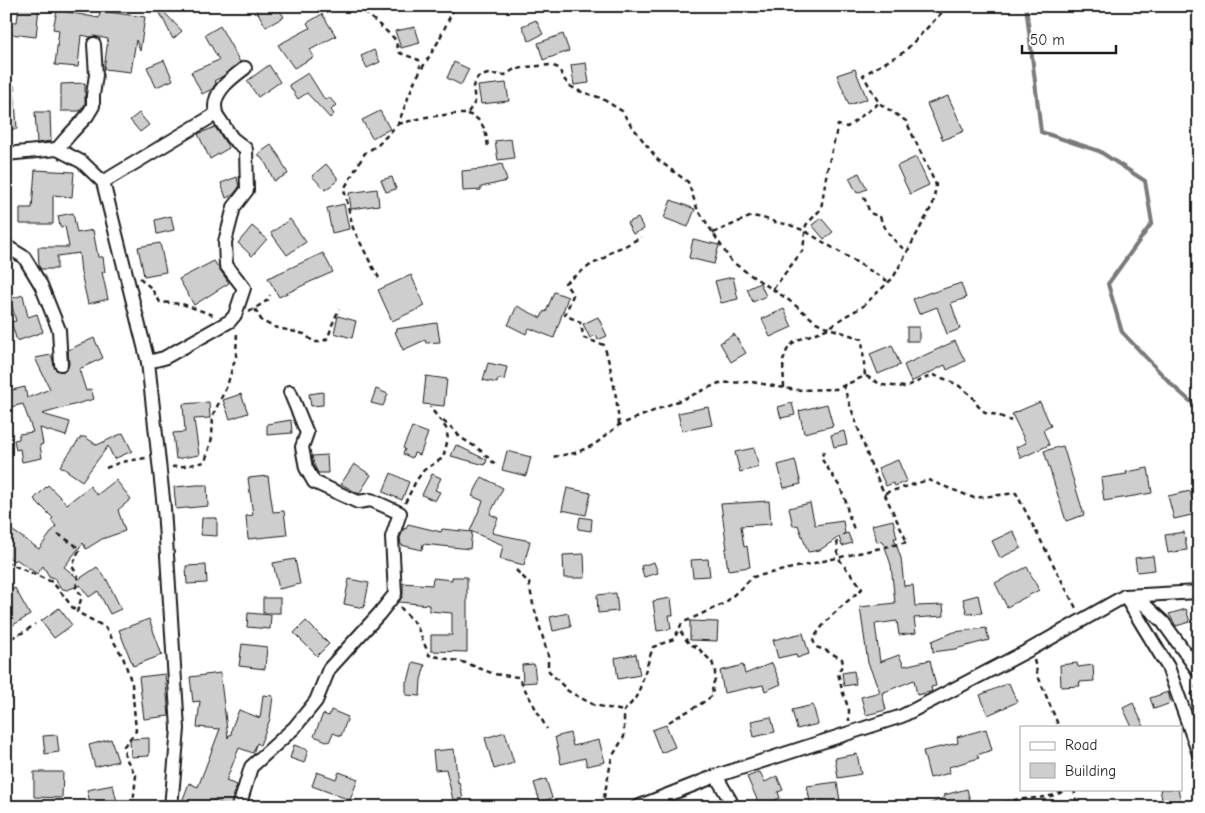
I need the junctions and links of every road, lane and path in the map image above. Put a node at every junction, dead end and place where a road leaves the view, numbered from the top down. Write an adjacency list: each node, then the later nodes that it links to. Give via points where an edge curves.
1 (358, 6): 8 (path, via 394,38 400,53 419,60)
2 (449, 6): 5 (path)
3 (472, 6): 5 (path)
4 (948, 6): 9 (path, via 904,52 862,75)
5 (455, 7): 8 (path)
6 (94, 44): 13 (street, via 93,106)
7 (245, 68): 10 (street, via 219,93)
8 (420, 70): 12 (path)
9 (879, 103): 18 (path, via 847,126 838,125 822,209 806,225); 22 (path, via 906,121 936,185 934,204)
10 (216, 114): 16 (street); 30 (street, via 232,138 246,149 247,190 234,207 226,242 226,265 244,288)
11 (467, 114): 12 (path, via 426,117); 14 (path, via 476,117 483,125); 19 (path, via 475,102 473,86 478,78 488,74 505,75 528,67 550,65 559,68 570,86 601,98 622,111 658,160 688,182 697,208)
12 (398, 124): 24 (path, via 378,145 365,153 344,188 353,228)
13 (57, 149): 15 (street); 16 (street, via 82,162)
14 (488, 149)
15 (6, 154)
16 (103, 182): 32 (street)
17 (864, 197): 22 (path, via 870,213 880,217 892,238)
18 (805, 231): 19 (path, via 752,216); 25 (path); 26 (path, via 803,250)
19 (713, 233): 26 (path, via 731,261)
20 (641, 237): 41 (path, via 612,251 565,283 573,295 565,315 580,322 584,338 604,345 616,391)
21 (6, 246): 33 (street, via 24,257 41,285 59,330)
22 (908, 252): 25 (path)
23 (139, 277): 30 (path, via 160,302 182,304)
24 (379, 278)
25 (889, 282): 31 (path, via 862,307)
26 (773, 289): 31 (path, via 816,322)
27 (270, 295): 28 (path)
28 (255, 309): 29 (path, via 262,321 304,334 314,342 328,338); 30 (path)
29 (339, 309)
30 (230, 321): 32 (street, via 164,358); 45 (path, via 237,329 236,356 227,386 213,415 212,438 205,462)
31 (829, 328): 34 (path, via 862,339); 36 (path, via 795,341 787,350 783,361)
32 (148, 362): 45 (street)
33 (61, 364)
34 (866, 376): 35 (path); 40 (path, via 882,386 905,387 933,375 958,385 986,413)
35 (843, 385): 36 (path, via 836,389); 47 (path, via 871,465)
36 (784, 388): 41 (path, via 752,382 719,382)
37 (290, 392): 48 (street, via 307,433 302,447 306,468 314,482 358,502 371,500)
38 (430, 407): 39 (path)
39 (440, 418): 44 (path); 48 (path, via 448,439 443,458 424,470)
40 (1011, 421)
41 (619, 425): 43 (path, via 576,453)
42 (824, 451): 49 (path, via 820,458 840,487)
43 (552, 457)
44 (495, 464)
45 (154, 467): 46 (path, via 146,458); 77 (street, via 164,508 178,729)
46 (106, 468)
47 (885, 493): 52 (path, via 908,542); 59 (path, via 928,480 974,498 1016,493)
48 (400, 513): 56 (street, via 392,538)
49 (855, 532)
50 (58, 534): 58 (path, via 79,551 72,566 78,576 76,588 82,596)
51 (837, 541): 52 (path)
52 (839, 557): 62 (path, via 753,577 724,603 682,623); 71 (path, via 862,589 832,614 814,640 816,647 842,659 844,664 838,673 849,710)
53 (6, 562): 58 (path, via 52,582)
54 (516, 570): 67 (path, via 529,583 548,655 548,670 568,691 594,705)
55 (1199, 592): 57 (street)
56 (395, 594): 70 (path, via 399,605 416,624 429,655 466,663 494,674 518,677); 78 (street, via 329,669 316,701 294,728 251,767)
57 (1125, 596): 59 (street); 66 (street, via 1144,605 1164,622); 72 (street, via 1168,667)
58 (77, 612): 76 (path, via 105,627 123,657 132,684 136,732 124,746 125,757 136,775 132,804)
59 (1083, 620): 65 (street)
60 (35, 624): 63 (path)
61 (6, 628): 63 (path)
62 (679, 629): 67 (path, via 674,639 653,648 636,697); 68 (path, via 689,644 712,662 715,680 713,695)
63 (11, 638): 64 (path)
64 (6, 640)
65 (1031, 649): 69 (path, via 1038,676); 71 (street, via 902,716)
66 (1199, 672)
67 (624, 711): 79 (path, via 624,737 612,757)
68 (669, 722)
69 (1059, 726)
70 (547, 729)
71 (851, 732): 73 (street)
72 (1199, 754)
73 (716, 776): 80 (street); 81 (street)
74 (1064, 790): 82 (path, via 1044,798)
75 (1074, 790): 83 (path)
76 (127, 807)
77 (171, 807)
78 (239, 807)
79 (602, 807)
80 (637, 807)
81 (733, 807)
82 (987, 807)
83 (1075, 807)

